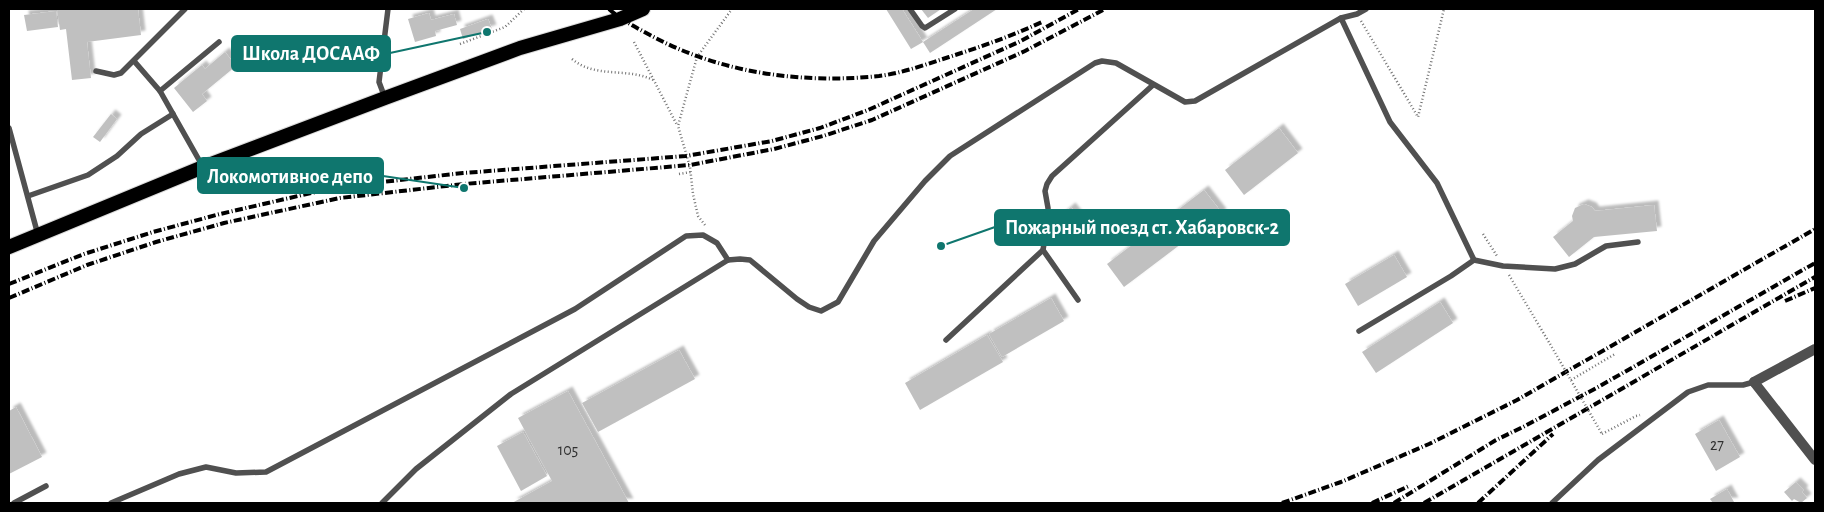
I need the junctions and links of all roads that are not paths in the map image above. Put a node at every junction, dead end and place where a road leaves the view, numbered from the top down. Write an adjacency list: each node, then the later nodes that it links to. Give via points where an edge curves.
1 (185, 9): 9 (lane)
2 (388, 9): 13 (lane, via 379,82)
3 (643, 9): 13 (highway, via 620,19 520,48)
4 (910, 9): 5 (lane, via 925,28)
5 (955, 9)
6 (1366, 9): 7 (lane)
7 (1341, 18): 11 (lane, via 1195,101 1185,102); 23 (lane, via 1390,122 1437,183)
8 (219, 42): 12 (lane)
9 (134, 61): 10 (lane, via 114,75); 12 (lane)
10 (96, 71)
11 (1154, 86): 21 (lane, via 1052,176 1045,191 1048,219); 22 (lane, via 1116,63 1102,60 950,156 874,241 838,302 821,311 797,299 750,260)
12 (160, 91): 14 (lane)
13 (385, 98): 16 (highway)
14 (173, 114): 16 (lane); 17 (lane, via 88,175)
15 (9, 128): 17 (lane)
16 (203, 167): 18 (highway)
17 (28, 196): 18 (lane)
18 (38, 235): 20 (highway)
19 (1638, 242): 23 (lane, via 1606,246 1575,264 1555,268 1503,266)
20 (9, 247)
21 (1043, 250): 24 (lane); 26 (lane)
22 (728, 260): 32 (lane, via 717,243 703,235 686,236 576,309 266,472 236,473 206,468 179,474); 33 (lane, via 511,394 416,469)
23 (1474, 260): 25 (lane)
24 (1078, 300)
25 (1359, 331)
26 (946, 340)
27 (1815, 349): 28 (street)
28 (1754, 382): 29 (street); 34 (lane, via 1708,385 1688,392 1598,460)
29 (1815, 460)
30 (46, 486): 31 (lane)
31 (14, 503)
32 (111, 503)
33 (382, 503)
34 (1552, 503)

